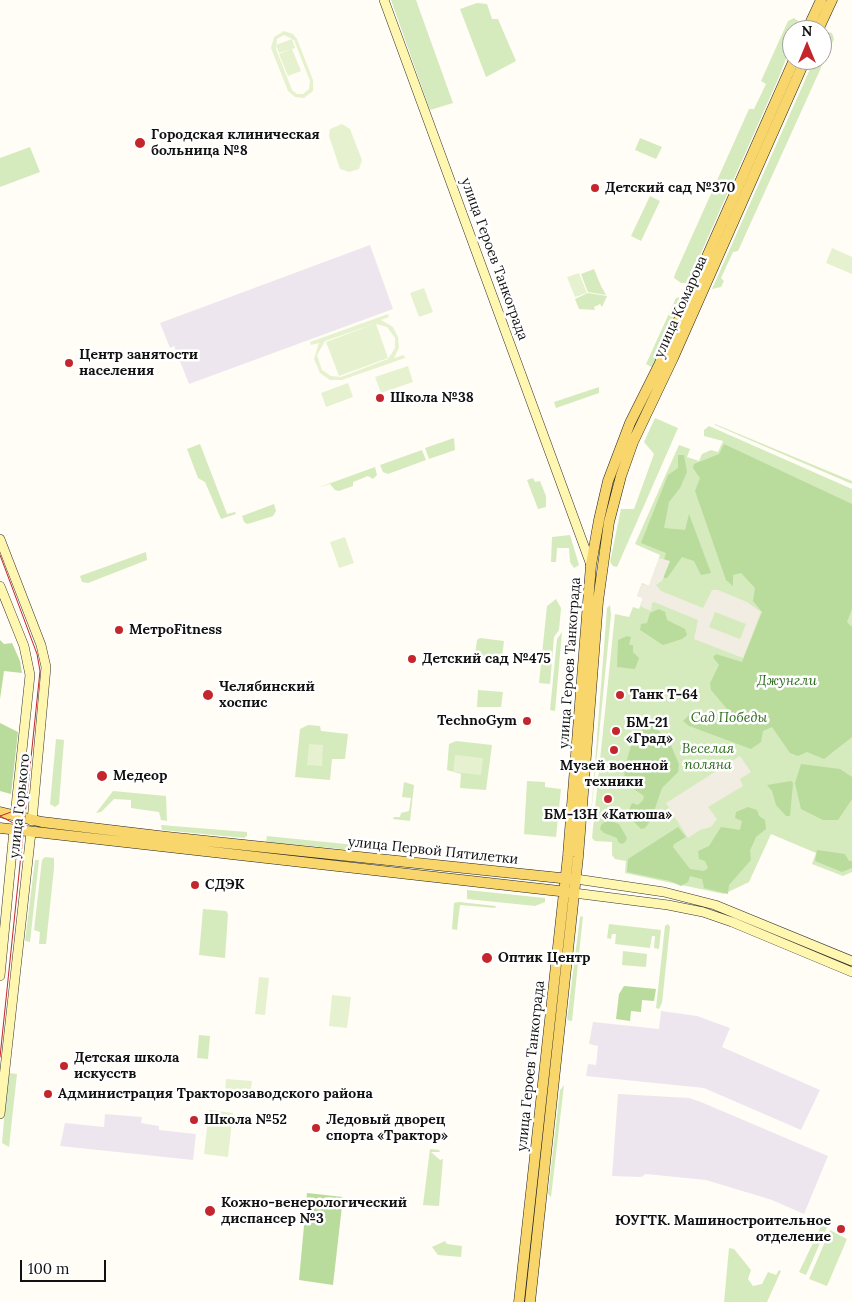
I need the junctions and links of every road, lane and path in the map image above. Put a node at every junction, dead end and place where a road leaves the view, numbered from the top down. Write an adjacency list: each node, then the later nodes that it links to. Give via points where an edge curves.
1 (384, 0): 10 (main road, улица Героев Танкограда)
2 (821, 0): 4 (main road)
3 (832, 0): 5 (main road)
4 (816, 20)
5 (818, 20)
6 (790, 70): 8 (main road, улица Комарова)
7 (800, 70): 8 (main road, улица Комарова)
8 (652, 390): 10 (main road, улица Комарова, via 630,424 608,481 598,520); 11 (main road, улица Комарова, via 620,476)
9 (0, 539): 13 (main road, улица Горького)
10 (592, 565): 11 (main road); 23 (main road, улица Героев Танкограда)
11 (602, 572): 23 (main road, улица Героев Танкограда)
12 (0, 586): 14 (main road, улица Горького)
13 (27, 610): 14 (main road); 17 (main road, улица Горького, via 46,667)
14 (12, 615): 16 (main road, улица Горького, via 24,646 30,675)
15 (0, 812): 16 (main road, улица Первой Пятилетки)
16 (15, 816): 17 (main road, улица Первой Пятилетки); 19 (main road, улица Горького)
17 (32, 820): 20 (main road, улица Горького); 21 (main road, улица Первой Пятилетки)
18 (0, 828): 19 (main road, улица Первой Пятилетки)
19 (14, 830): 20 (main road, улица Первой Пятилетки); 28 (main road, улица Горького)
20 (31, 832): 22 (main road, улица Первой Пятилетки); 31 (main road, улица Горького)
21 (451, 867): 22 (main road); 23 (main road, улица Первой Пятилетки)
22 (450, 879): 24 (main road, улица Первой Пятилетки)
23 (570, 879): 24 (main road, улица Героев Танкограда); 25 (main road, улица Героев Танкограда); 26 (main road, улица Первой Пятилетки, via 664,892 715,905)
24 (563, 891): 25 (main road, улица Первой Пятилетки); 29 (main road, улица Героев Танкограда)
25 (574, 892): 27 (main road, улица Первой Пятилетки, via 703,912); 30 (main road, улица Героев Танкограда)
26 (852, 961)
27 (852, 972)
28 (0, 976)
29 (543, 1078): 30 (main road); 32 (main road, улица Героев Танкограда)
30 (554, 1079): 33 (main road, улица Героев Танкограда)
31 (0, 1114)
32 (519, 1302)
33 (530, 1302)

